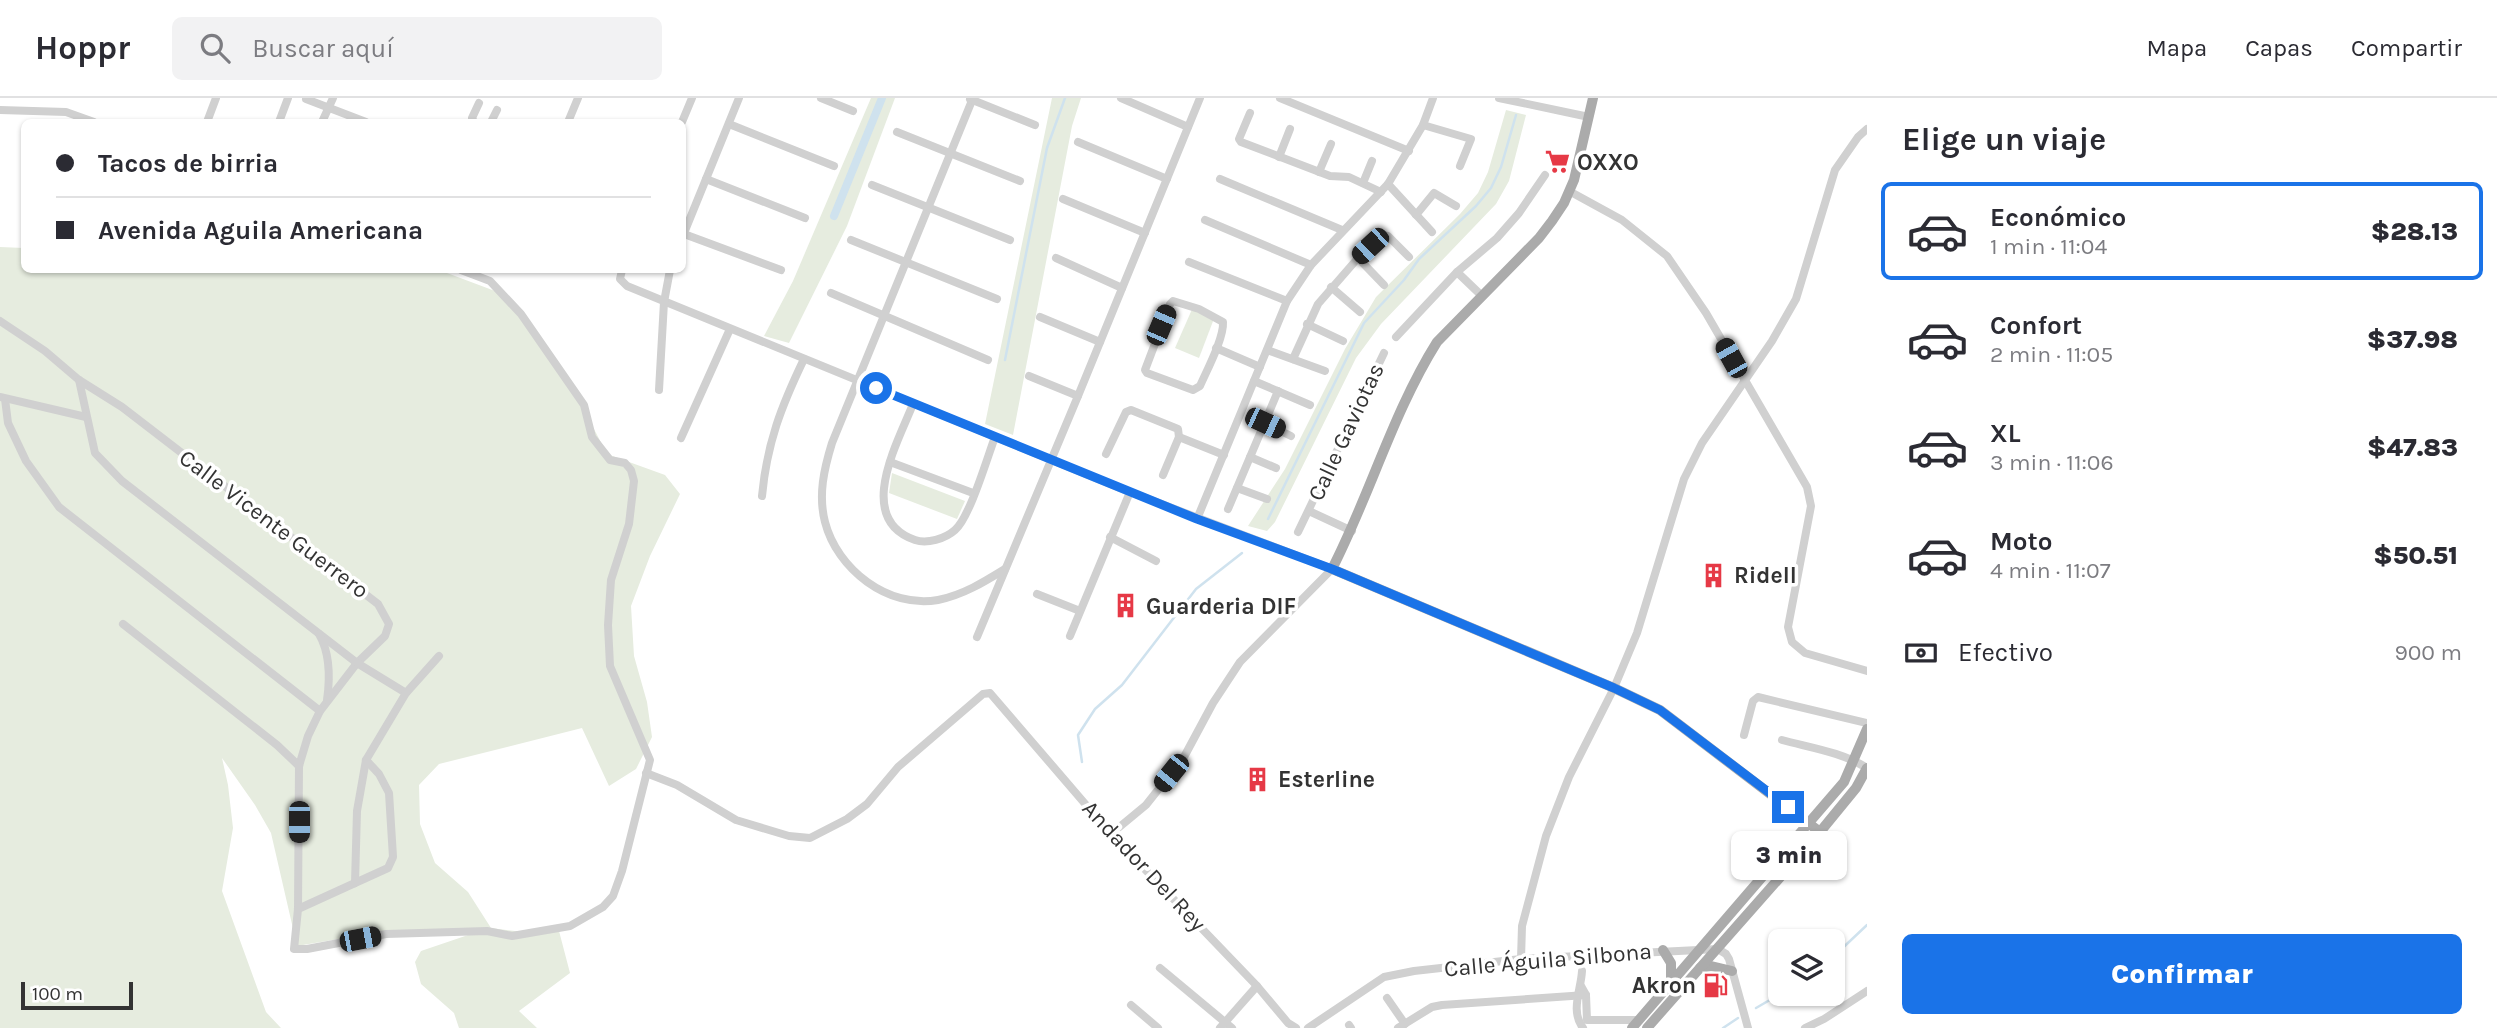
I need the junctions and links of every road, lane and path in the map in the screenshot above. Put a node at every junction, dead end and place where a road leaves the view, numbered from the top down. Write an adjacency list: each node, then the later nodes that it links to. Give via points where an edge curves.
1 (216, 98): 24 (street)
2 (288, 98): 25 (street)
3 (333, 98): 17 (street)
4 (578, 98): 30 (street)
5 (692, 98): 31 (street)
6 (739, 98): 32 (street)
7 (821, 98): 20 (street)
8 (1121, 98): 35 (street)
9 (1200, 98): 35 (street)
10 (1280, 98): 41 (street)
11 (1499, 98): 22 (street)
12 (1593, 98): 22 (main road)
13 (306, 99): 17 (street)
14 (971, 99): 33 (street); 42 (street)
15 (1431, 99): 34 (street)
16 (479, 103): 28 (street)
17 (329, 107): 26 (street); 27 (street)
18 (0, 110): 23 (street, via 66,112)
19 (497, 110): 29 (street)
20 (853, 111)
21 (1250, 113): 43 (street, via 1239,139)
22 (1589, 117): 56 (main road)
23 (86, 119)
24 (207, 119)
25 (280, 119)
26 (323, 119)
27 (356, 119)
28 (472, 119)
29 (492, 119)
30 (569, 119)
31 (683, 119)
32 (729, 124): 45 (street); 49 (street)
33 (1035, 125)
34 (1423, 125): 41 (street); 46 (street, via 1471,139)
35 (1188, 127): 50 (street)
36 (1290, 128): 43 (street)
37 (1867, 129): 110 (street, via 1835,170 1796,299)
38 (898, 132): 42 (street)
39 (1078, 142): 50 (street)
40 (1331, 144): 47 (street)
41 (1409, 151): 54 (street)
42 (950, 153): 52 (street); 60 (street)
43 (1279, 157): 47 (street)
44 (1372, 161): 53 (street)
45 (834, 166)
46 (1460, 166)
47 (1320, 172): 53 (street)
48 (1545, 176): 78 (street, via 1497,238)
49 (706, 179): 62 (street); 64 (street)
50 (1167, 179): 67 (street)
51 (1220, 179): 65 (street)
52 (1020, 181)
53 (1363, 183): 57 (street)
54 (1388, 184): 57 (street); 61 (street)
55 (872, 185): 60 (street)
56 (1569, 191): 86 (main road, via 1539,238); 110 (street, via 1622,220 1667,256)
57 (1381, 192): 65 (street)
58 (1063, 199): 67 (street)
59 (1456, 206): 61 (street, via 1434,193)
60 (928, 207): 70 (street); 74 (street)
61 (1416, 215): 66 (street)
62 (805, 218)
63 (1205, 220): 76 (street)
64 (686, 229)
65 (1342, 230): 76 (street)
66 (1432, 232)
67 (1145, 233): 84 (street)
68 (686, 237): 77 (street)
69 (851, 240): 74 (street)
70 (1010, 240)
71 (1409, 257): 73 (street, via 1382,235)
72 (1056, 258): 84 (street)
73 (1358, 258): 82 (street); 83 (street)
74 (906, 262): 87 (street); 91 (street)
75 (1189, 262): 88 (street)
76 (1311, 265): 88 (street)
77 (781, 270)
78 (1457, 272): 86 (street); 96 (street)
79 (469, 273): 166 (street, via 490,281 521,314 584,405 592,437 610,460 625,463 631,470 629,524 611,580 610,666 647,749)
80 (669, 273): 89 (street)
81 (621, 274): 89 (street, via 627,286)
82 (1384, 285)
83 (1331, 287): 90 (street); 94 (street)
84 (1122, 288): 98 (street)
85 (831, 293): 91 (street)
86 (1482, 296): 139 (main road, via 1437,342 1425,362)
87 (997, 299)
88 (1287, 301): 100 (street)
89 (664, 302): 95 (street); 112 (street)
90 (1360, 312)
91 (884, 316): 104 (street); 109 (street)
92 (1040, 317): 98 (street)
93 (0, 321): 108 (street, Calle Vicente Guerrero)
94 (1307, 324): 97 (street); 103 (street)
95 (730, 329): 102 (street); 123 (street)
96 (1396, 337)
97 (1343, 341)
98 (1100, 342): 114 (street)
99 (1216, 348): 99 (street, via 1224,326 1221,319 1173,302 1145,370 1197,389); 105 (street)
100 (1267, 350): 103 (street); 105 (street)
101 (1384, 353): 137 (street, Calle Gaviotas)
102 (804, 359): 109 (street); 134 (street, via 774,429)
103 (1293, 359): 106 (street)
104 (988, 360)
105 (1260, 367): 111 (street)
106 (1325, 371)
107 (1029, 376): 114 (street)
108 (79, 380): 118 (street); 152 (street, Calle Vicente Guerrero, via 122,407 378,604 388,629)
109 (858, 381): 116 (street); 143 (street, via 832,443 822,489 825,521 836,552 874,587 898,598 922,601 965,592)
110 (1744, 381): 153 (street, via 1807,487 1811,506 1788,627 1792,642 1805,653); 154 (street, via 1684,479 1637,633)
111 (1254, 382): 113 (street); 125 (street)
112 (659, 390)
113 (1278, 391): 117 (street); 119 (street)
114 (1078, 396): 127 (street)
115 (3, 398): 118 (street); 157 (street, via 8,423 26,461 59,507)
116 (913, 404): 121 (street); 128 (street)
117 (1310, 405)
118 (86, 417): 148 (street, via 95,453 121,481)
119 (1265, 423): 120 (street); 126 (street)
120 (1291, 436)
121 (995, 437): 127 (street); 133 (street)
122 (1179, 437): 124 (street, via 1175,427 1128,410); 125 (street); 130 (street)
123 (681, 438)
124 (1106, 454)
125 (1224, 455): 138 (street)
126 (1250, 457): 129 (street); 131 (street)
127 (1051, 460): 132 (street); 143 (street)
128 (890, 462): 133 (street); 133 (street, via 882,499 887,517 899,532 917,541 937,540 955,530)
129 (1276, 468)
130 (1163, 475)
131 (1237, 488): 135 (street); 136 (street)
132 (1130, 492): 138 (street); 141 (street)
133 (974, 493)
134 (762, 496)
135 (1267, 499)
136 (1228, 509)
137 (1309, 511): 139 (street, Calle Gaviotas); 140 (street, Calle Gaviotas)
138 (1197, 519): 144 (street)
139 (1352, 530): 144 (main road)
140 (1298, 532)
141 (1110, 537): 142 (street); 146 (street)
142 (1156, 561)
143 (1006, 569): 150 (street)
144 (1332, 569): 154 (main road); 169 (street, via 1240,662 1184,757 1146,805)
145 (1037, 594): 146 (street)
146 (1080, 611): 149 (street)
147 (123, 624): 164 (street)
148 (317, 632): 152 (street); 156 (street, via 325,647 330,677)
149 (1070, 636)
150 (977, 637)
151 (439, 656): 155 (street)
152 (357, 663): 155 (street); 156 (street, Calle Vicente Guerrero)
153 (1867, 671)
154 (1614, 688): 167 (main road, via 1660,710); 175 (street, via 1569,777 1546,836 1522,926)
155 (406, 694): 162 (street)
156 (327, 701): 157 (street, Calle Vicente Guerrero)
157 (320, 711): 164 (street, Calle Vicente Guerrero)
158 (1867, 723): 160 (street, via 1758,697)
159 (1867, 729): 163 (main road)
160 (1744, 735)
161 (1782, 740): 163 (street)
162 (366, 760): 170 (street, via 357,811); 170 (street, via 389,793 393,857 388,868)
163 (1855, 761): 165 (street); 167 (main road)
164 (299, 766): 171 (street, Calle Vicente Guerrero)
165 (1867, 768): 168 (main road)
166 (646, 774): 169 (street, Andador Del Rey, via 677,785 736,820 810,838 867,804 898,767 983,694 990,693); 171 (street, Calle Vicente Guerrero, via 613,896 569,926 512,936 487,931 386,934 294,949)
167 (1810, 824): 168 (main road); 174 (main road)
168 (1819, 832): 172 (main road)
169 (1111, 834): 181 (street, Andador Del Rey)
170 (355, 883): 171 (street)
171 (298, 909)
172 (1718, 949): 174 (street, Calle Águila Silbona); 177 (main road); 179 (street, via 1726,954)
173 (1663, 950): 174 (street, Calle Águila Silbona); 175 (street, Calle Águila Silbona); 180 (main road, via 1671,963)
174 (1700, 950): 180 (main road)
175 (1521, 959): 195 (street, Calle Águila Silbona, via 1384,977)
176 (1160, 968): 191 (street)
177 (1700, 968): 179 (main road); 190 (main road)
178 (1582, 971): 182 (street)
179 (1732, 971): 196 (street)
180 (1671, 982): 190 (main road)
181 (1257, 986): 191 (street); 194 (street, Andador Del Rey)
182 (1581, 986): 183 (street); 184 (street)
183 (1586, 995): 184 (street); 189 (street)
184 (1576, 996): 189 (street); 192 (street, via 1442,1005)
185 (1865, 996): 188 (street)
186 (1387, 998): 192 (street)
187 (1131, 1005): 193 (street)
188 (1824, 1019): 197 (street); 198 (street)
189 (1583, 1024): 190 (street)
190 (1639, 1025)
191 (1225, 1026)
192 (1401, 1026)
193 (1158, 1028)
194 (1296, 1028)
195 (1308, 1028)
196 (1748, 1028)
197 (1805, 1028)
198 (1830, 1028)

